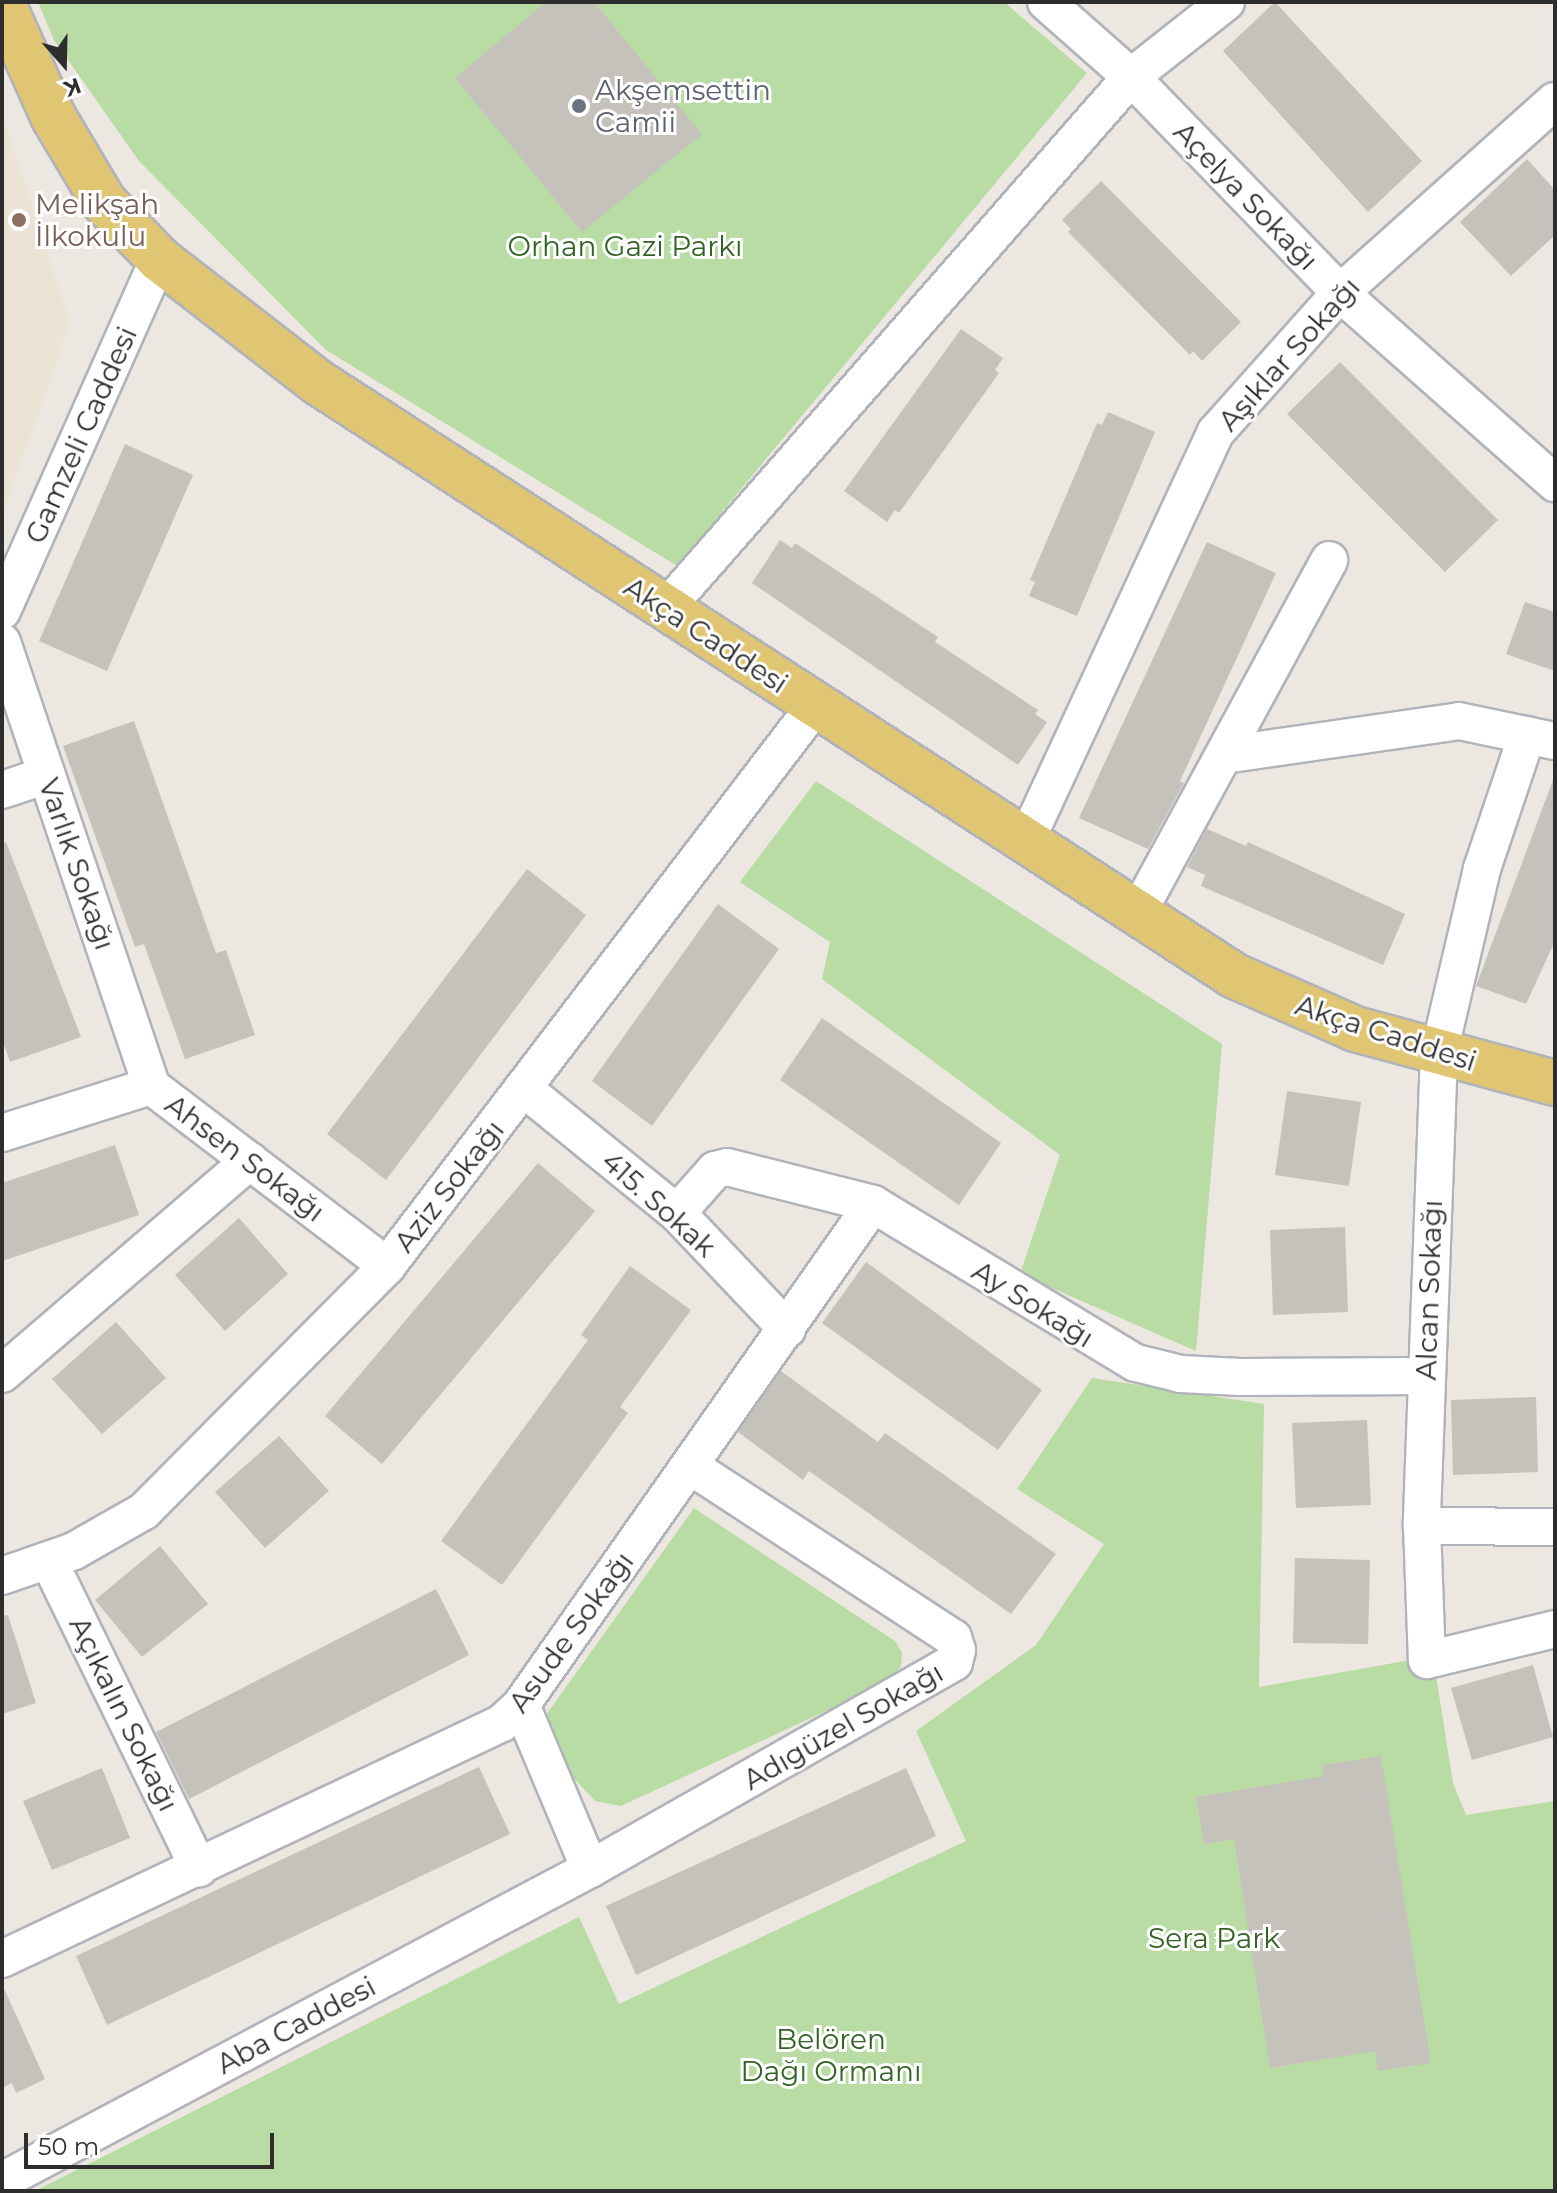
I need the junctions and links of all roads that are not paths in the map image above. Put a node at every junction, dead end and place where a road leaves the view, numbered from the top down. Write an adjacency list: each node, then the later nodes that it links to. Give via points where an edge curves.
1 (2, 2): 4 (main road, Akça Caddesi)
2 (1046, 2): 5 (street, Açelya Sokağı)
3 (1226, 2): 5 (street)
4 (14, 63): 7 (main road, Akça Caddesi, via 83,172 121,222)
5 (1131, 77): 8 (street, Açelya Sokağı); 11 (street)
6 (1555, 101): 8 (street, Aşıklar Sokağı)
7 (159, 259): 11 (main road, Akça Caddesi, via 319,383); 12 (street, Gamzeli Caddesi)
8 (1340, 293): 9 (street, Açelya Sokağı); 19 (street, Aşıklar Sokağı, via 1216,432)
9 (1555, 483)
10 (1329, 560): 16 (street)
11 (666, 608): 14 (main road, Akça Caddesi)
12 (2, 611)
13 (2, 642): 17 (street, Varlık Sokağı)
14 (815, 706): 19 (main road, Akça Caddesi); 24 (street, Aziz Sokağı)
15 (1541, 738): 16 (street, via 1459,721); 21 (street, Alcan Sokağı, via 1482,869)
16 (1224, 755): 20 (street)
17 (47, 775): 18 (street); 23 (street, Varlık Sokağı)
18 (2, 790)
19 (1025, 843): 20 (main road, Akça Caddesi)
20 (1136, 916): 21 (main road, Akça Caddesi, via 1272,995 1355,1029)
21 (1439, 1053): 22 (main road, Akça Caddesi); 32 (street, Alcan Sokağı)
22 (1555, 1083)
23 (151, 1086): 25 (street, Ahsen Sokağı); 26 (street, Ahsen Sokağı)
24 (523, 1088): 28 (street, 415. Sokak); 29 (street, Aziz Sokağı)
25 (2, 1133)
26 (250, 1161): 29 (street, Ahsen Sokağı); 31 (street)
27 (873, 1204): 28 (street, Ay Sokağı, via 720,1166); 30 (street, Asude Sokağı); 32 (street, Ay Sokağı, via 1136,1363 1181,1374 1240,1377)
28 (677, 1213): 30 (street, 415. Sokak)
29 (387, 1266): 36 (street, Aziz Sokağı, via 144,1511 109,1535)
30 (787, 1329): 33 (street, Asude Sokağı)
31 (2, 1374)
32 (1426, 1376): 34 (street, Alcan Sokağı)
33 (690, 1466): 39 (street, Asude Sokağı); 41 (street, Adıgüzel Sokağı, via 953,1638 957,1656 937,1675)
34 (1422, 1526): 35 (street); 38 (street, Alcan Sokağı, via 1427,1660)
35 (1555, 1527)
36 (49, 1561): 37 (street, Aziz Sokağı); 40 (street, Açıkalın Sokağı)
37 (2, 1576)
38 (1555, 1629)
39 (521, 1705): 40 (street, Asude Sokağı, via 482,1736); 41 (street)
40 (199, 1868): 42 (street, Asude Sokağı)
41 (590, 1869): 43 (street, Aba Caddesi)
42 (2, 1959)
43 (2, 2181)

